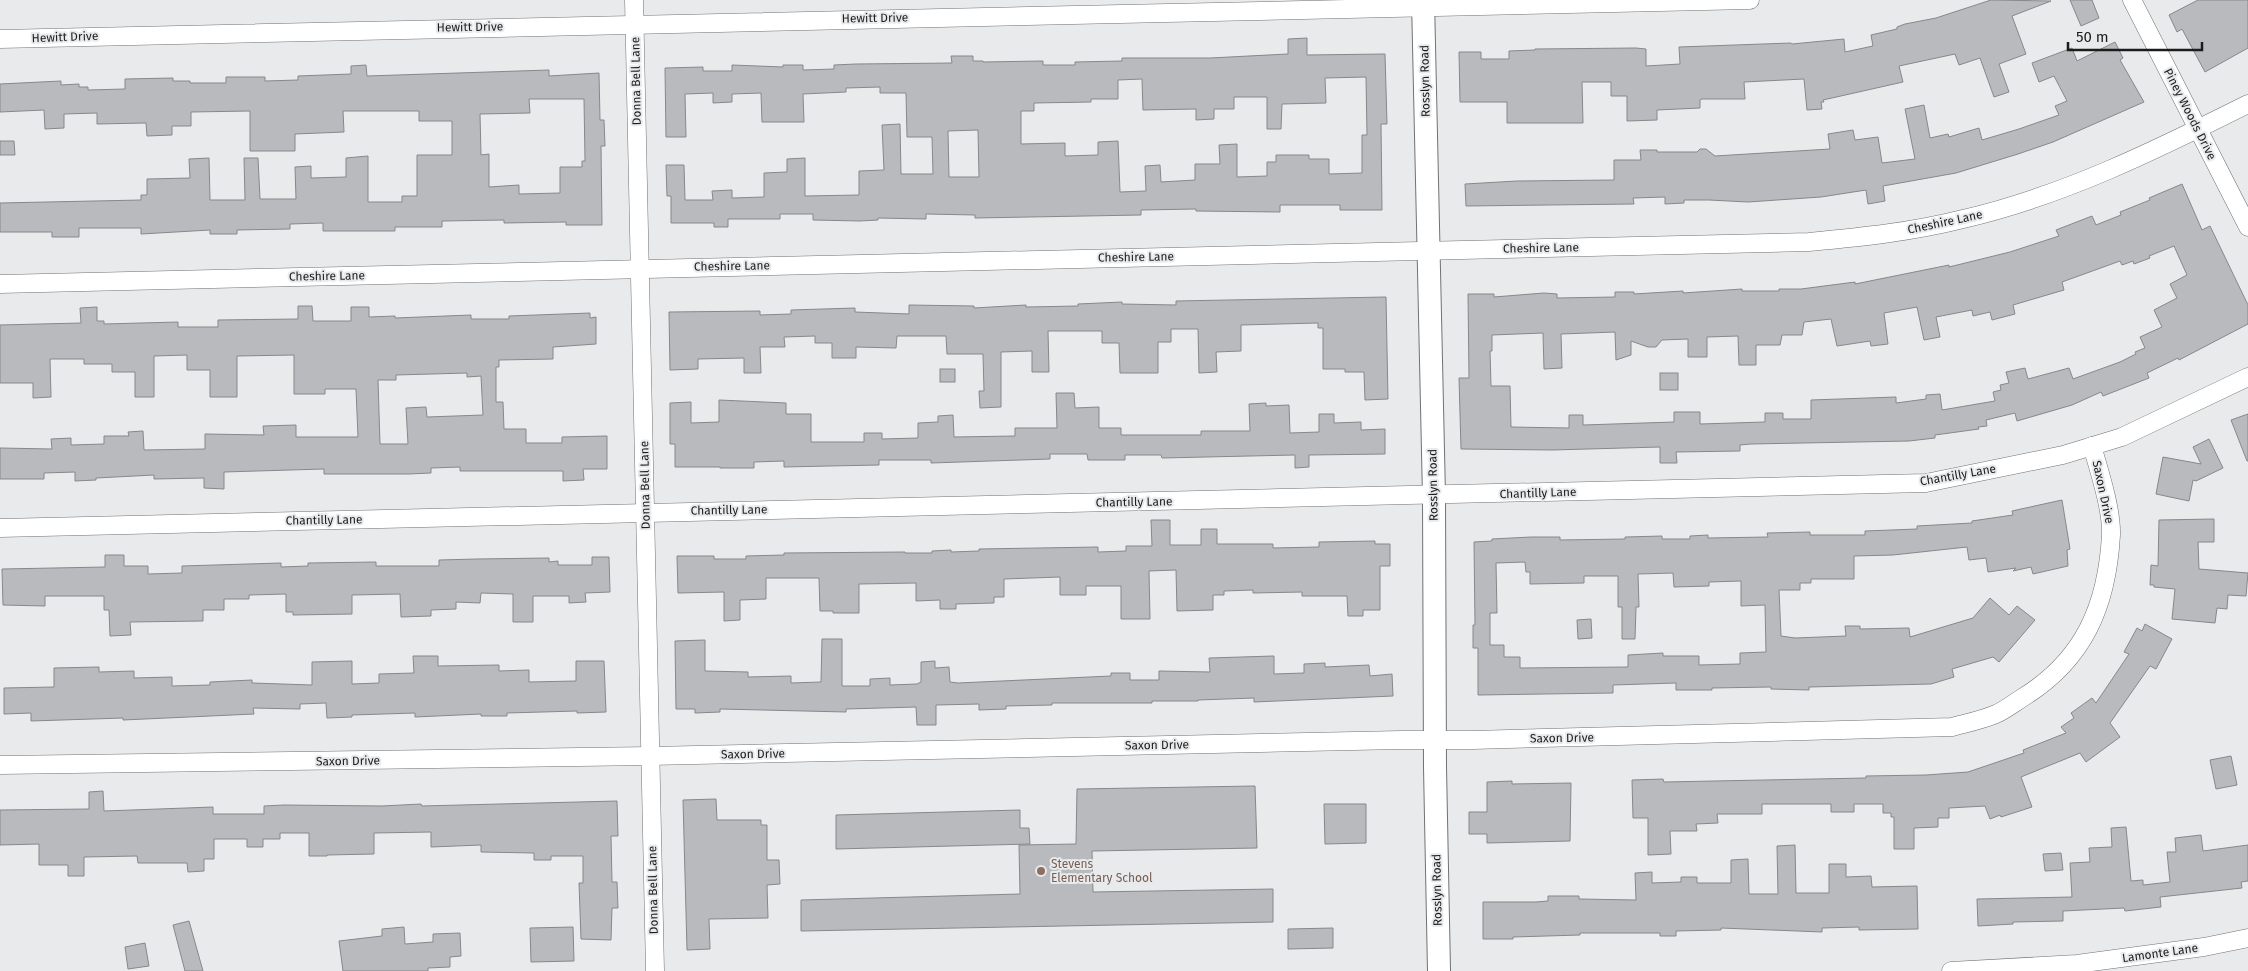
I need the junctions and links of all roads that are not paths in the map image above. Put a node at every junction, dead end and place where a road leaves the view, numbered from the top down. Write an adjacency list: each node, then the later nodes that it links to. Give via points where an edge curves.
1 (634, 0): 5 (street, Donna Bell Lane)
2 (1750, 0): 4 (street, Hewitt Drive)
3 (2132, 0): 8 (street, Piney Woods Drive)
4 (1424, 3): 5 (street, Hewitt Drive); 10 (street, Rosslyn Road)
5 (635, 24): 6 (street, Hewitt Drive); 11 (street, Donna Bell Lane)
6 (0, 39)
7 (2248, 104): 8 (street, Cheshire Lane)
8 (2198, 129): 9 (street, Piney Woods Drive); 10 (street, Cheshire Lane, via 2083,182 2021,204 1887,234 1809,242)
9 (2248, 227)
10 (1428, 251): 11 (street, Cheshire Lane); 15 (street, Rosslyn Road)
11 (641, 268): 12 (street, Cheshire Lane); 16 (street, Donna Bell Lane)
12 (0, 284)
13 (2248, 377): 14 (street, Chantilly Lane, via 2134,432)
14 (2092, 446): 15 (street, Chantilly Lane, via 1926,483); 18 (street, Saxon Drive, via 2103,482 2111,534 2104,588 2095,616 2068,662 2032,692 1997,714 1952,727 1916,729)
15 (1434, 496): 16 (street, Chantilly Lane); 18 (street, Rosslyn Road)
16 (646, 512): 17 (street, Chantilly Lane); 19 (street, Donna Bell Lane)
17 (0, 528)
18 (1434, 739): 19 (street, Saxon Drive); 23 (street, Rosslyn Road)
19 (650, 756): 20 (street, Saxon Drive); 22 (street, Donna Bell Lane)
20 (0, 765)
21 (2248, 938): 24 (street, Lamonte Lane, via 2077,964)
22 (655, 971)
23 (1439, 971)
24 (1952, 971)

